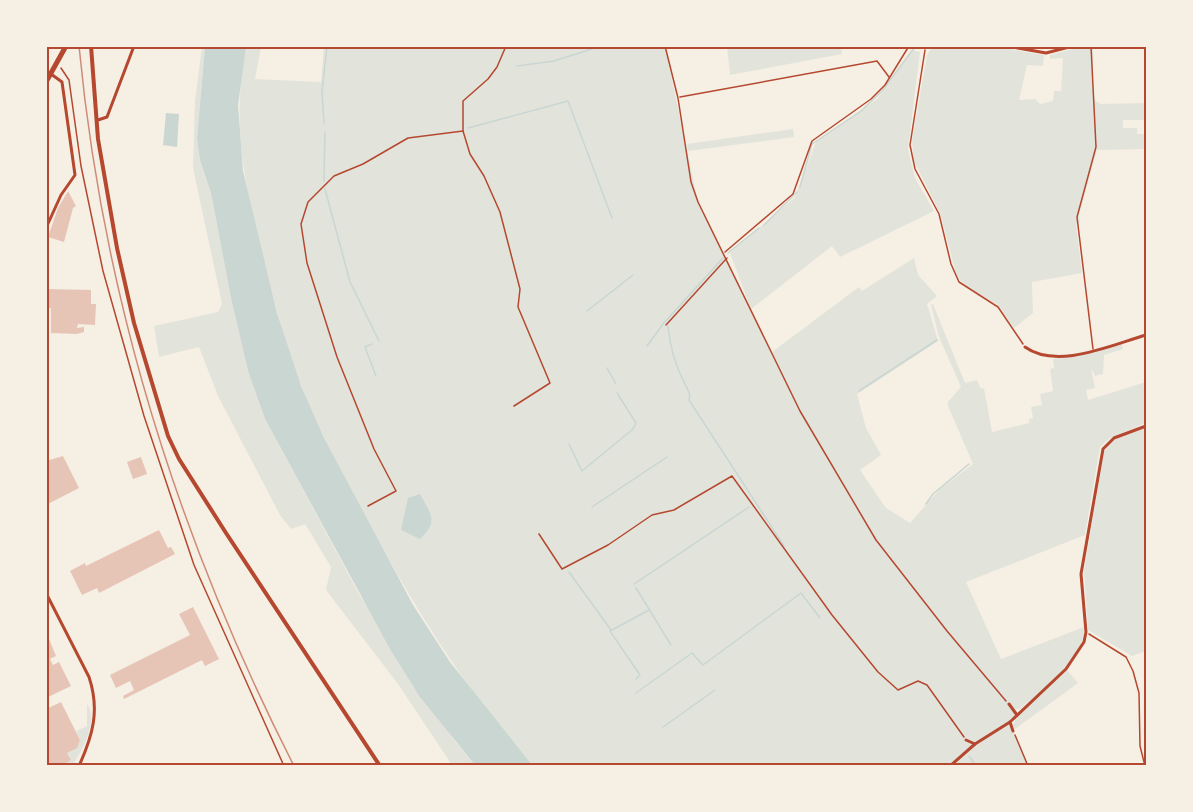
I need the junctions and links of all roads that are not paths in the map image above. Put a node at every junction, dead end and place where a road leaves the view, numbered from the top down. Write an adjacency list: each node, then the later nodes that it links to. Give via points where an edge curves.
1 (66, 46): 6 (main road)
2 (91, 46): 8 (street)
3 (134, 46): 8 (street, via 107,117)
4 (1007, 46): 5 (street, via 1046,53)
5 (1073, 46)
6 (51, 74): 7 (main road); 9 (street, via 62,82 75,175)
7 (46, 82)
8 (98, 120): 21 (street, via 109,208 127,296 168,436 226,533)
9 (46, 228)
10 (1146, 335): 11 (street, via 1055,358)
11 (1025, 347)
12 (1146, 426): 15 (street, via 1114,438 1102,449 1082,574 1084,642 1066,669)
13 (46, 593): 20 (street, via 93,691 94,729)
14 (1009, 704): 15 (street)
15 (1017, 715): 16 (street)
16 (1010, 722): 17 (street); 19 (street)
17 (1013, 731)
18 (966, 740): 19 (street)
19 (975, 744): 22 (street)
20 (79, 765)
21 (380, 765)
22 (950, 765)

